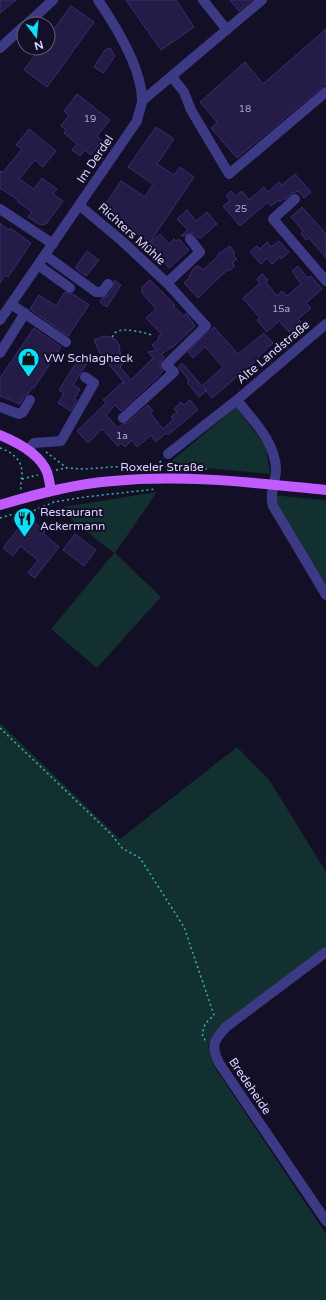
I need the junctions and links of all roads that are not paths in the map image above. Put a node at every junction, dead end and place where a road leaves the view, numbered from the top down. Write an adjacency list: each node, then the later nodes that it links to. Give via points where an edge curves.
1 (53, 0): 5 (street)
2 (98, 0): 11 (street, Im Derdel, via 130,55)
3 (203, 0): 6 (street)
4 (262, 0): 6 (street)
5 (36, 16)
6 (227, 30): 9 (street)
7 (16, 33): 8 (street)
8 (0, 48)
9 (172, 77): 10 (street, via 184,92 191,110 229,174); 11 (street)
10 (326, 92)
11 (142, 101): 13 (street, Im Derdel, via 137,121)
12 (295, 199): 19 (street, via 273,219)
13 (79, 205): 16 (street, Im Derdel); 20 (street, Richters Mühle)
14 (0, 209): 16 (street)
15 (190, 239): 20 (street, Richters Mühle, via 200,252)
16 (53, 244): 17 (street, Im Derdel)
17 (45, 255): 18 (street, Im Derdel); 21 (street, via 96,292 102,292)
18 (38, 265): 22 (street); 23 (street, Im Derdel)
19 (326, 281)
20 (167, 283): 33 (street, Richters Mühle, via 206,326 166,365 174,372)
21 (108, 284)
22 (70, 288)
23 (11, 304): 24 (street); 25 (street, Im Derdel)
24 (25, 313): 27 (street); 28 (street)
25 (0, 320)
26 (326, 324): 31 (street, Alte Landstraße)
27 (66, 342)
28 (0, 353)
29 (86, 377): 35 (street, via 94,383 61,441 34,442)
30 (30, 400): 32 (street, via 19,414)
31 (237, 400): 36 (street, Alte Landstraße); 37 (street, Alte Landstraße, via 272,449 276,469)
32 (0, 407)
33 (123, 418)
34 (0, 435): 35 (main road)
35 (28, 450): 39 (main road, via 47,472)
36 (168, 454)
37 (273, 485): 38 (main road, Roxeler Straße); 39 (main road, Roxeler Straße, via 185,478 149,478 113,480); 41 (street, via 273,506)
38 (326, 490)
39 (51, 491): 40 (main road, Roxeler Straße)
40 (0, 506)
41 (326, 595)
42 (326, 952): 43 (street, Bredeheide, via 226,1027 215,1042 215,1054 219,1063)
43 (326, 1221)

